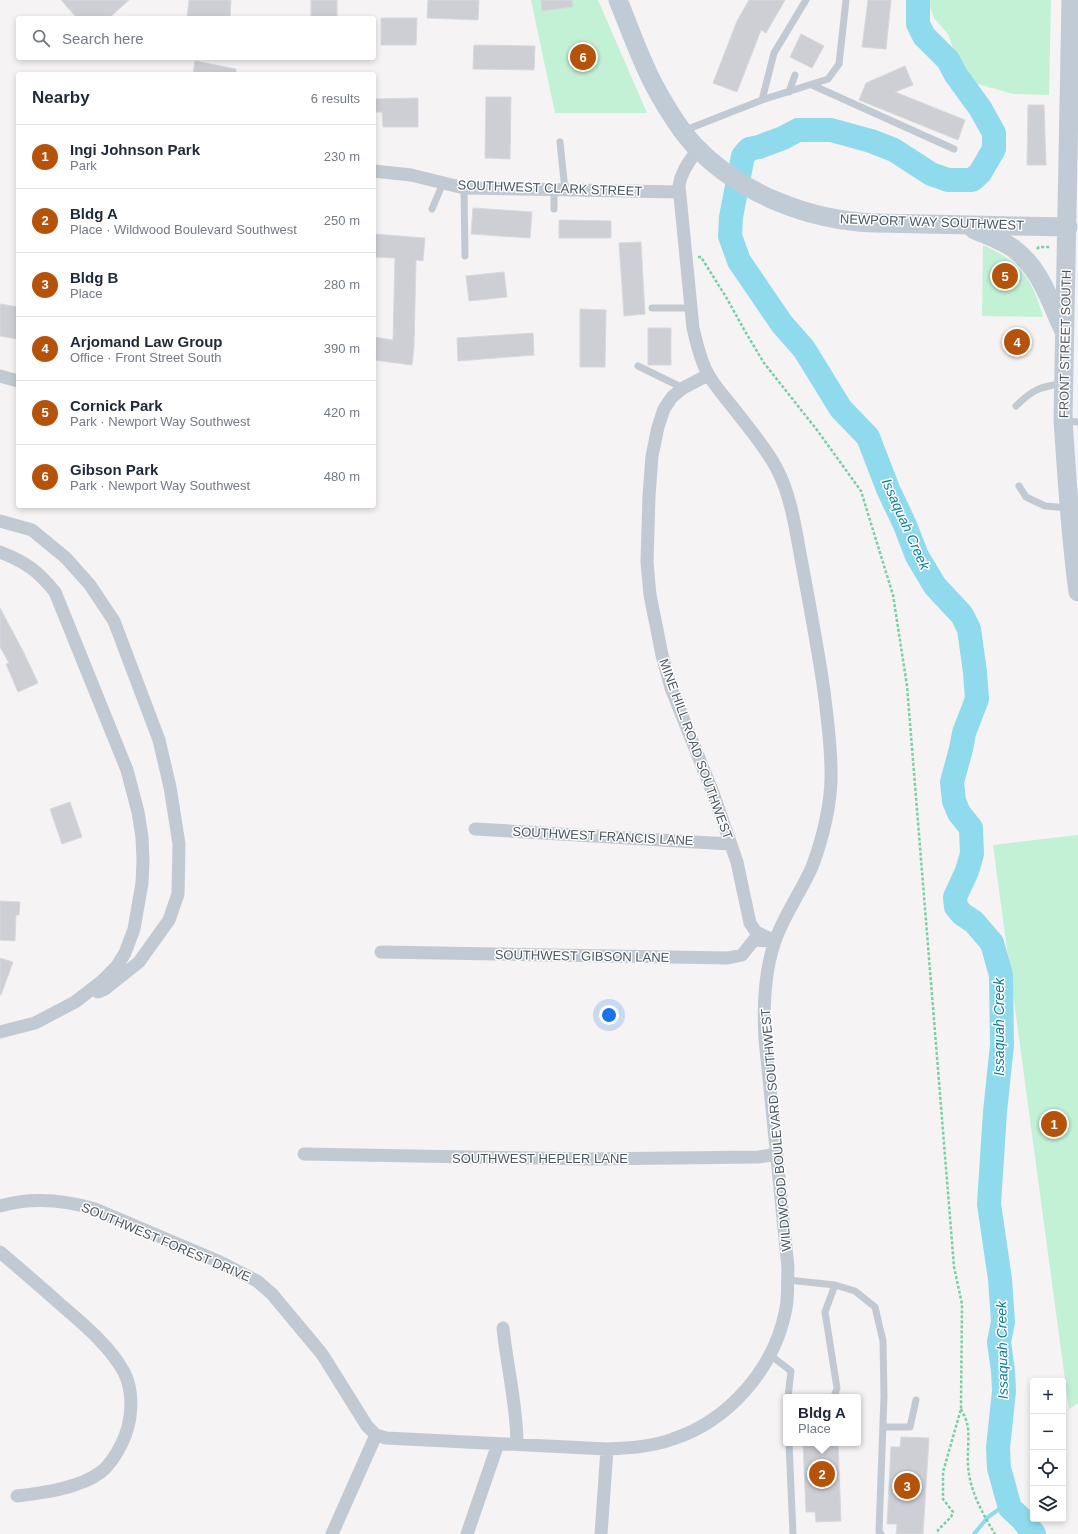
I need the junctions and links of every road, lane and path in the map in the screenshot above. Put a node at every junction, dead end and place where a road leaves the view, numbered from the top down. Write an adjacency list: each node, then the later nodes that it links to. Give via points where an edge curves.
1 (618, 0): 10 (main road, NEWPORT WAY SOUTHWEST, via 654,85)
2 (806, 0): 9 (lane, via 774,53)
3 (846, 0): 7 (lane, via 839,64 828,79)
4 (1071, 0): 5 (main road, FRONT STREET SOUTH)
5 (1074, 32): 22 (main road, FRONT STREET SOUTH)
6 (795, 75): 8 (lane)
7 (812, 85): 8 (lane); 13 (lane)
8 (789, 92): 9 (lane)
9 (762, 100): 10 (lane)
10 (683, 131): 12 (main road, NEWPORT WAY SOUTHWEST)
11 (560, 142): 17 (lane)
12 (698, 149): 18 (street, WILDWOOD BOULEVARD SOUTHWEST, via 682,174); 21 (main road, NEWPORT WAY SOUTHWEST, via 754,190 789,207 824,217 860,222)
13 (954, 149)
14 (376, 171): 15 (street, SOUTHWEST CLARK STREET, via 411,175)
15 (443, 183): 16 (street, SOUTHWEST CLARK STREET); 19 (lane)
16 (464, 188): 17 (street, SOUTHWEST CLARK STREET); 26 (lane)
17 (560, 190): 18 (street, SOUTHWEST CLARK STREET); 20 (lane)
18 (679, 192): 25 (street, WILDWOOD BOULEVARD SOUTHWEST)
19 (432, 209)
20 (554, 209)
21 (962, 225): 22 (main road, NEWPORT WAY SOUTHWEST); 29 (main road, via 1006,244 1026,259 1039,279)
22 (1073, 227): 29 (main road, FRONT STREET SOUTH)
23 (1054, 248): 24 (path, via 1039,247)
24 (1035, 250)
25 (685, 254): 28 (street, WILDWOOD BOULEVARD SOUTHWEST); 60 (path, via 701,257 764,363 861,491 892,595 907,686 954,1267 962,1304)
26 (465, 256)
27 (652, 308): 28 (lane)
28 (690, 308): 31 (street, WILDWOOD BOULEVARD SOUTHWEST, via 698,348)
29 (1065, 333): 34 (main road, FRONT STREET SOUTH)
30 (638, 366): 35 (lane)
31 (708, 375): 35 (street, MINE HILL ROAD SOUTHWEST); 45 (street, WILDWOOD BOULEVARD SOUTHWEST, via 756,436 778,470 786,490 817,641 826,704 832,772 823,833 811,867)
32 (0, 376): 33 (street)
33 (16, 381)
34 (1064, 383): 36 (lane, via 1041,387 1027,395); 37 (main road, FRONT STREET SOUTH)
35 (683, 388): 44 (street, MINE HILL ROAD SOUTHWEST, via 672,397 664,409 652,456 648,562 650,595 671,688 713,793)
36 (1016, 406)
37 (1071, 422): 39 (main road, FRONT STREET SOUTH)
38 (1020, 486): 39 (lane, via 1026,497 1044,506)
39 (1069, 508): 42 (main road, FRONT STREET SOUTH)
40 (0, 521): 47 (street, via 32,530 66,558 90,585 114,621 159,740 174,808 179,844 178,894 169,920 139,962 105,989)
41 (0, 552): 47 (street, via 25,563 42,576 55,592 127,770 138,812 143,861 134,929 117,966)
42 (1078, 592)
43 (475, 829): 44 (street, SOUTHWEST FRANCIS LANE)
44 (730, 844): 45 (street, MINE HILL ROAD SOUTHWEST, via 737,862 753,930)
45 (775, 941): 46 (street, SOUTHWEST GIBSON LANE, via 754,940 742,955 728,958); 50 (street, WILDWOOD BOULEVARD SOUTHWEST, via 768,970 764,1015)
46 (381, 952)
47 (75, 1002): 48 (street, via 35,1023)
48 (0, 1032)
49 (304, 1154): 50 (street, SOUTHWEST HEPLER LANE, via 586,1159 759,1157)
50 (777, 1154): 53 (street, WILDWOOD BOULEVARD SOUTHWEST)
51 (0, 1206): 62 (street, SOUTHWEST FOREST DRIVE, via 45,1201 79,1204 220,1262 257,1281 272,1294 322,1354 367,1426)
52 (0, 1252): 67 (street, via 84,1325 116,1360 124,1373 130,1401 125,1438 102,1472 88,1480 42,1494)
53 (788, 1280): 54 (lane); 56 (street, WILDWOOD BOULEVARD SOUTHWEST, via 786,1312)
54 (835, 1285): 58 (lane, via 825,1312 837,1388); 61 (lane, via 855,1290 875,1307 883,1341)
55 (503, 1328): 64 (street, via 516,1408)
56 (770, 1355): 57 (lane, via 791,1371); 66 (street, WILDWOOD BOULEVARD SOUTHWEST, via 759,1374 713,1421 672,1440 641,1447)
57 (788, 1394)
58 (835, 1394)
59 (916, 1400): 61 (lane, via 910,1428)
60 (960, 1409): 73 (path, via 943,1472 943,1499 953,1512 938,1530); 74 (path, via 967,1422 968,1468 973,1489 980,1508)
61 (883, 1427): 72 (lane, via 879,1532)
62 (376, 1435): 63 (street, WILDWOOD BOULEVARD SOUTHWEST, via 397,1440); 68 (street)
63 (498, 1444): 64 (street, WILDWOOD BOULEVARD SOUTHWEST); 69 (street)
64 (517, 1444): 66 (street, WILDWOOD BOULEVARD SOUTHWEST)
65 (789, 1446): 71 (lane)
66 (607, 1449): 70 (street)
67 (17, 1496)
68 (332, 1534)
69 (467, 1534)
70 (601, 1534)
71 (793, 1534)
72 (881, 1534)
73 (938, 1534)
74 (995, 1534)

